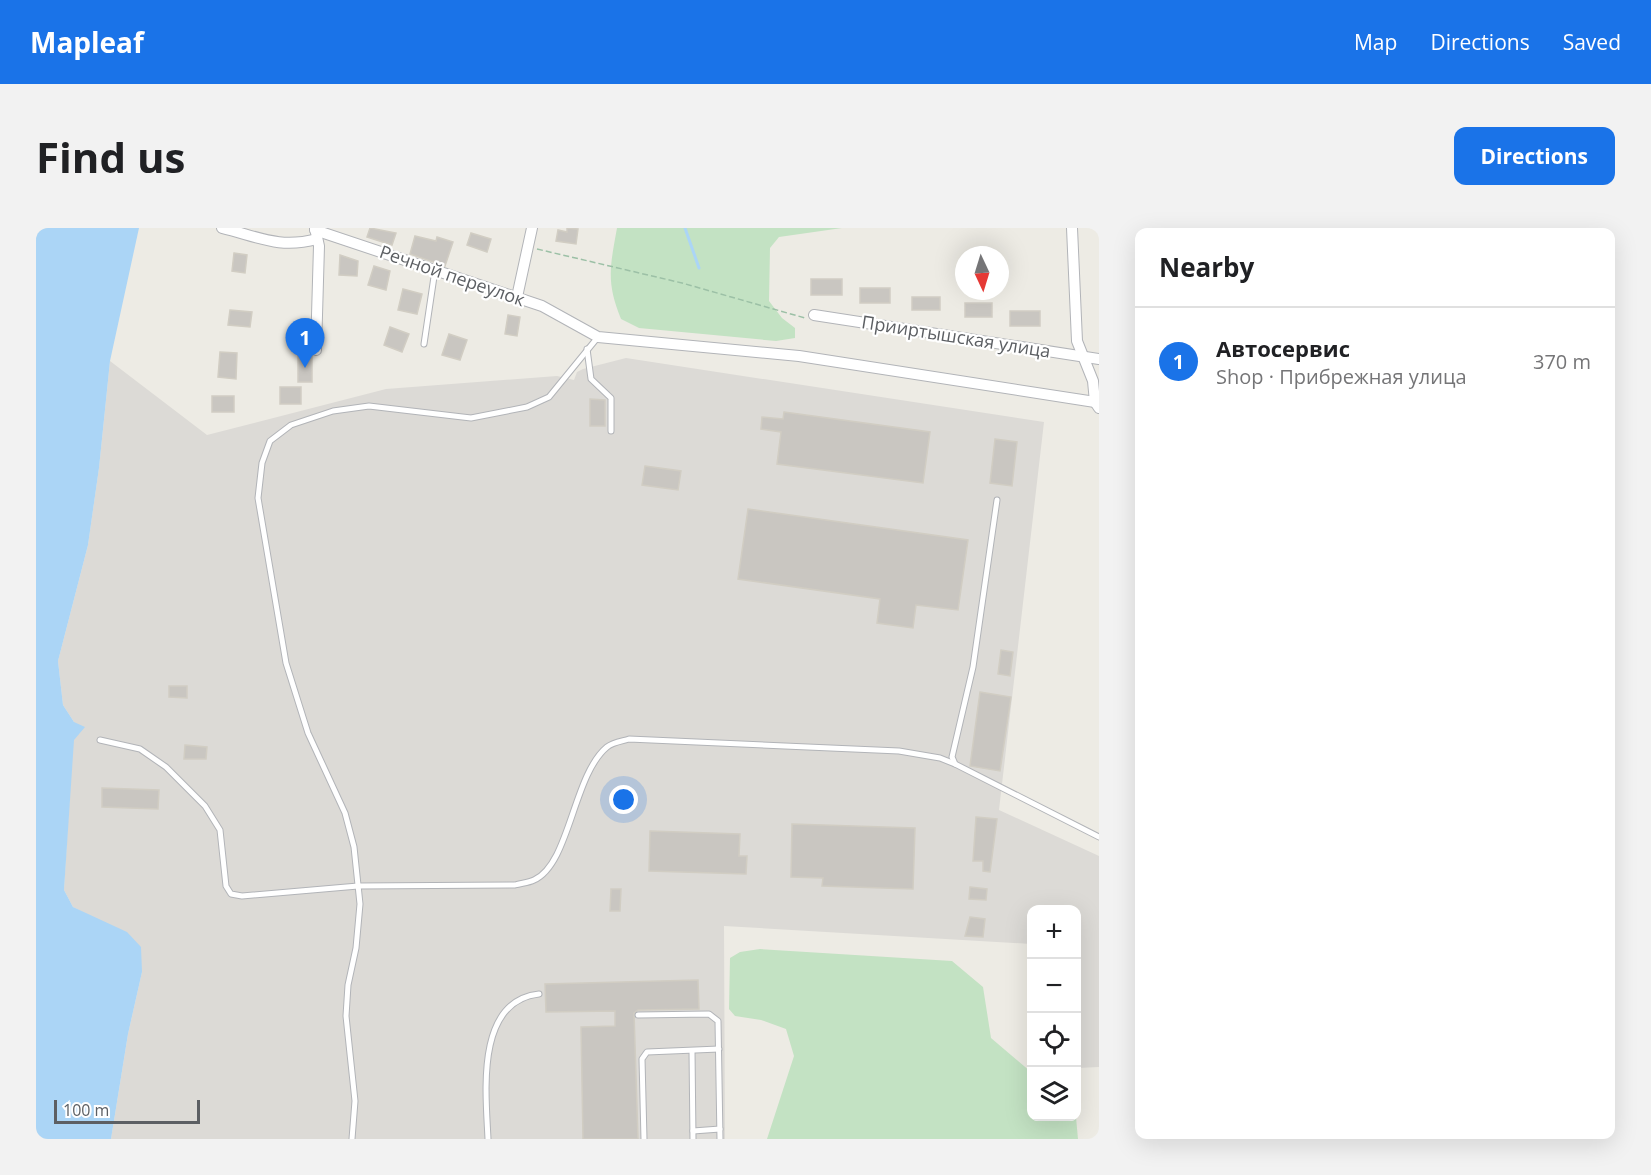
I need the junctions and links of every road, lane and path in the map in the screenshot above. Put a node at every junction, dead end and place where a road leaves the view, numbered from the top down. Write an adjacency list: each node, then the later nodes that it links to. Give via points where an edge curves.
1 (222, 228): 4 (street, Речной переулок, via 271,243 298,244)
2 (532, 228): 5 (street)
3 (1072, 228): 13 (street, via 1077,341)
4 (316, 232): 6 (street, Речной переулок); 11 (street)
5 (528, 247): 7 (street); 8 (path, via 682,283 796,317)
6 (435, 270): 7 (street, Речной переулок); 10 (lane)
7 (517, 297): 9 (street, Речной переулок)
8 (814, 315): 13 (street, Прииртышская улица)
9 (598, 337): 12 (lane); 15 (street, Речной переулок, via 799,356)
10 (424, 344)
11 (316, 350)
12 (587, 350): 16 (lane, via 591,379 611,398); 21 (lane, via 549,397 527,407 471,418 369,406 333,411 291,425 270,441 262,463 258,498 286,663 308,733 345,813)
13 (1083, 357): 14 (street, Прииртышская улица); 15 (street, via 1094,381)
14 (1099, 359)
15 (1097, 405)
16 (611, 431)
17 (997, 500): 19 (lane, via 973,667 952,757)
18 (100, 740): 21 (lane, via 141,749 166,767 205,806 220,830 226,886 231,894)
19 (955, 764): 20 (lane); 21 (lane, via 899,751 629,739 608,746 590,768 561,843 547,870 534,880 515,885)
20 (1099, 837)
21 (358, 886): 28 (lane, via 357,938 346,1016 355,1101)
22 (539, 994): 29 (lane, via 518,999 511,1005 489,1044 485,1068)
23 (638, 1015): 24 (lane, via 715,1016)
24 (719, 1049): 25 (lane); 26 (lane)
25 (692, 1051): 27 (lane); 30 (lane, via 644,1054)
26 (720, 1129): 27 (lane); 32 (lane)
27 (693, 1131): 31 (lane)
28 (352, 1139)
29 (488, 1139)
30 (644, 1139)
31 (693, 1139)
32 (720, 1139)

